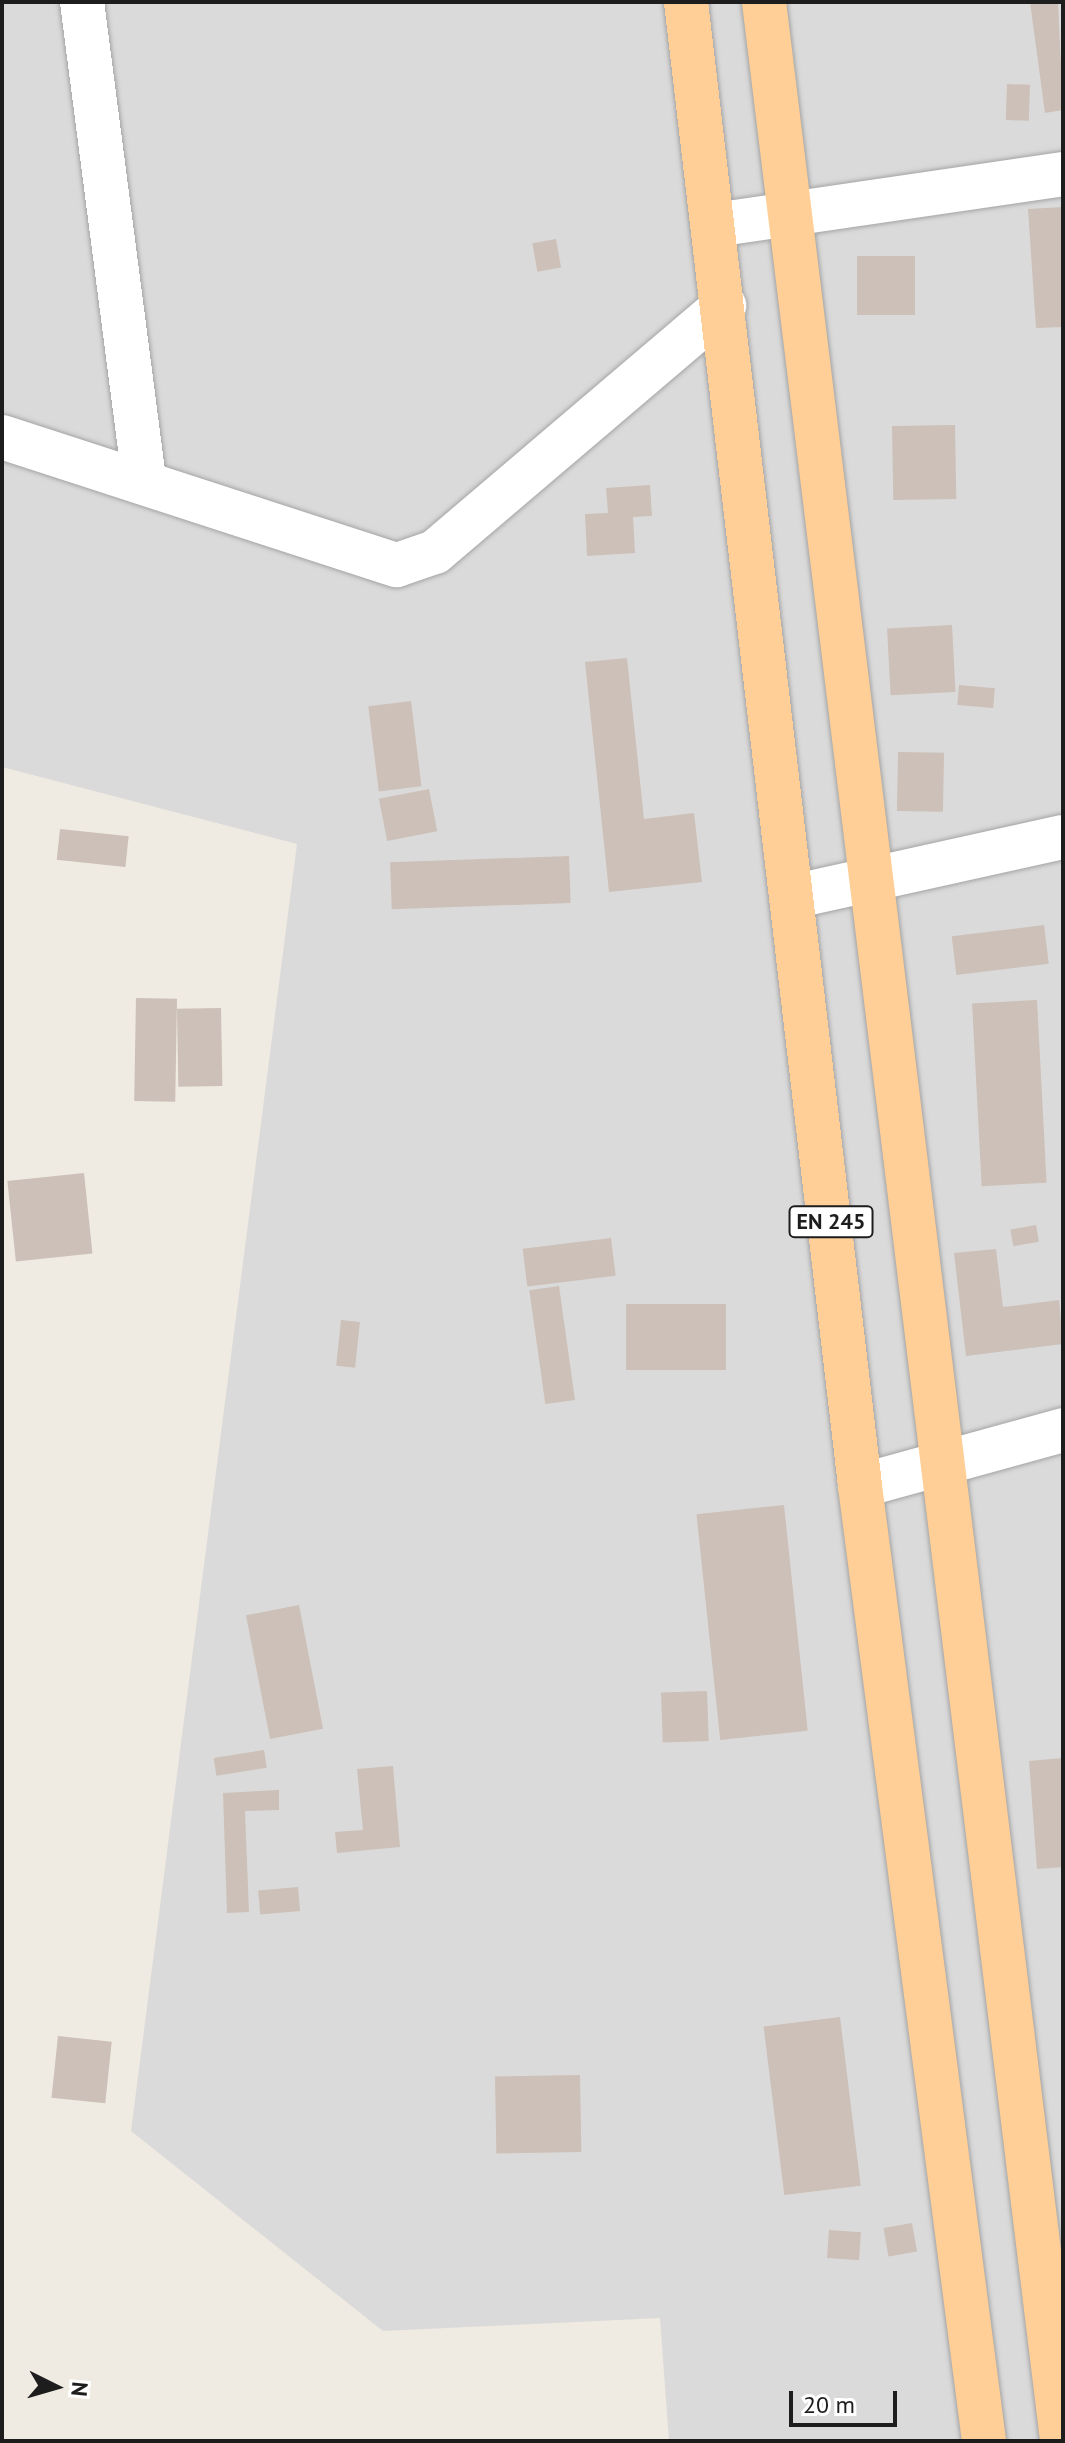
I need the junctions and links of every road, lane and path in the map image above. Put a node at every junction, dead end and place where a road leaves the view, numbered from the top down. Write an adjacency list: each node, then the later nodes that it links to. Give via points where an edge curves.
1 (82, 2): 9 (street)
2 (686, 2): 6 (main road, EN 245)
3 (764, 2): 5 (main road, EN 245)
4 (1063, 174): 5 (street)
5 (791, 217): 6 (street); 11 (main road, EN 245)
6 (714, 225): 7 (main road, EN 245)
7 (724, 306): 9 (street, via 416,561 380,564); 12 (main road, EN 245)
8 (2, 437): 9 (street)
9 (144, 482)
10 (1063, 837): 11 (street)
11 (872, 885): 12 (street); 14 (main road, EN 245)
12 (796, 896): 15 (main road, EN 245)
13 (1063, 1430): 14 (street)
14 (942, 1458): 15 (street); 17 (main road, EN 245)
15 (860, 1486): 16 (main road, EN 245)
16 (984, 2441)
17 (1062, 2441)

